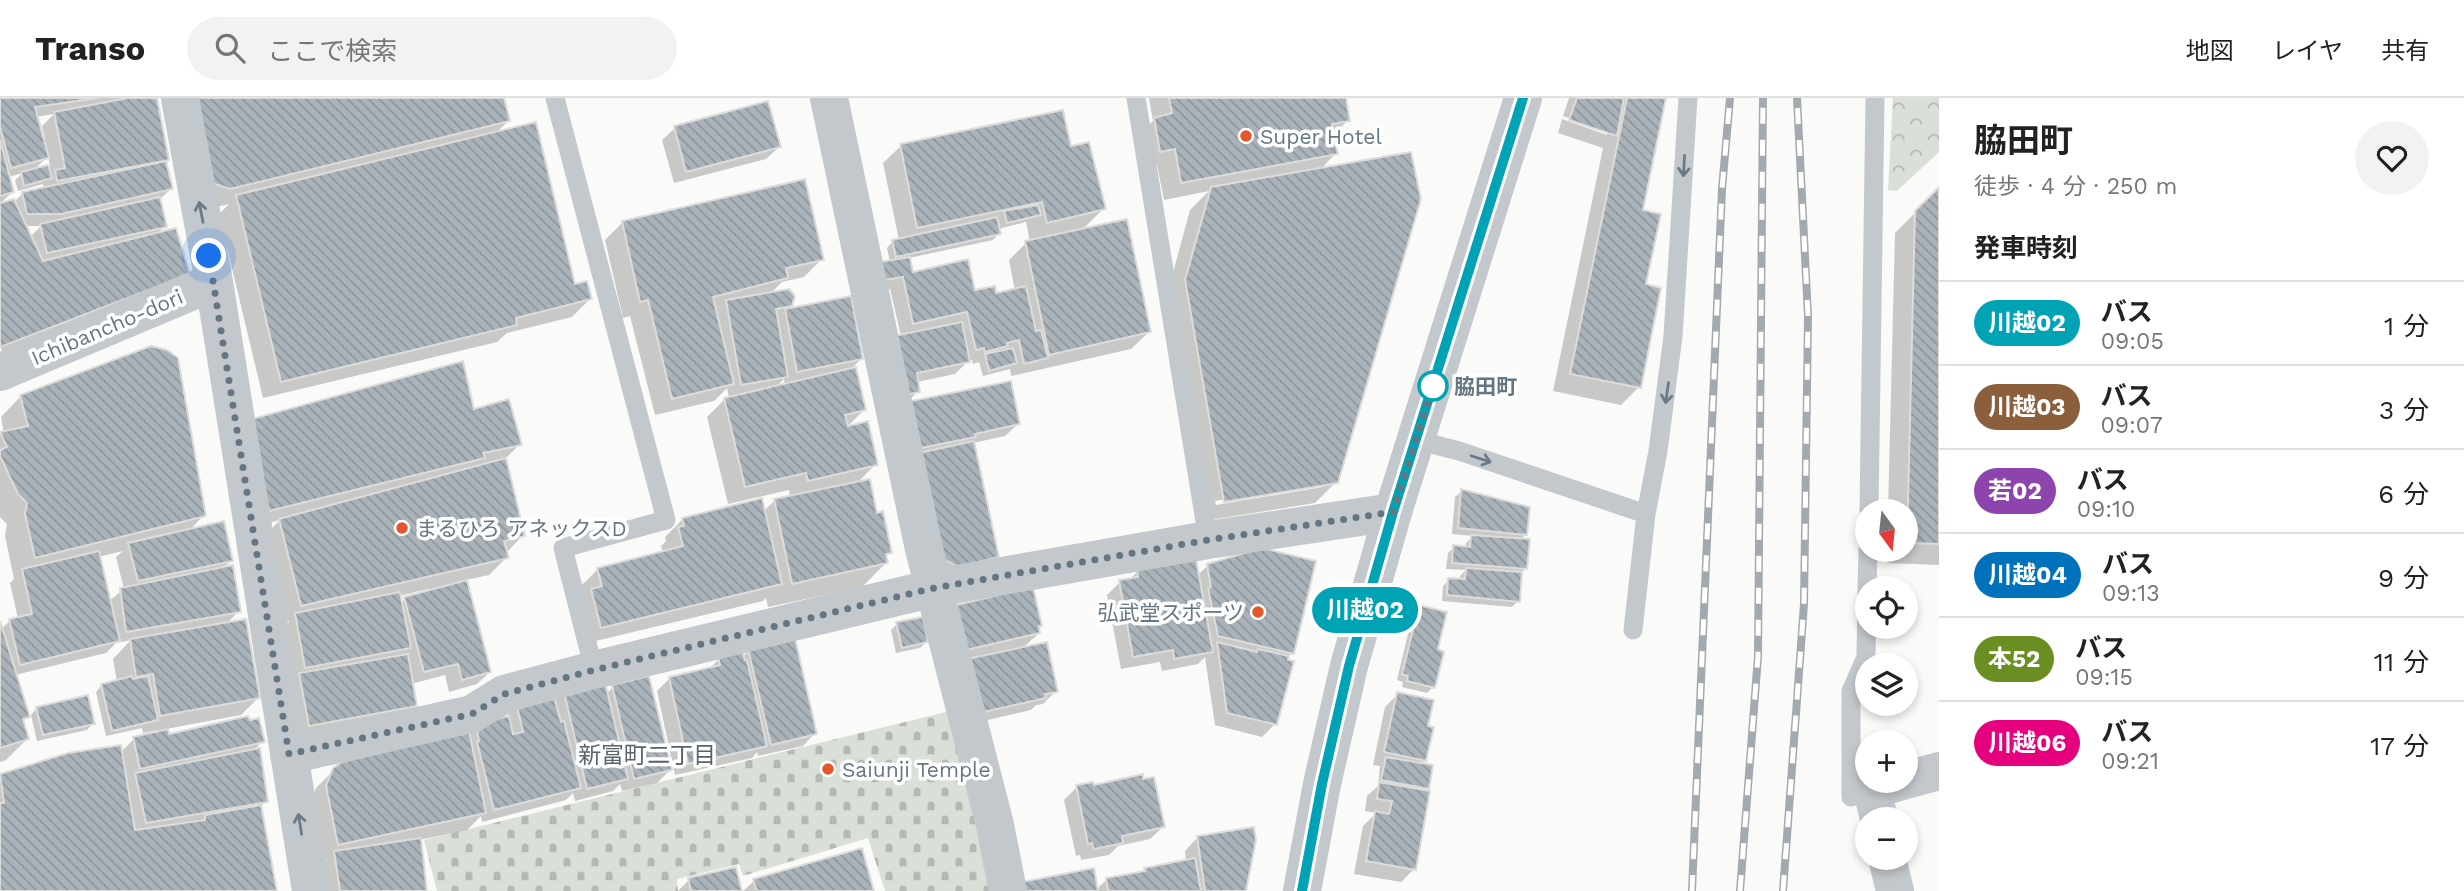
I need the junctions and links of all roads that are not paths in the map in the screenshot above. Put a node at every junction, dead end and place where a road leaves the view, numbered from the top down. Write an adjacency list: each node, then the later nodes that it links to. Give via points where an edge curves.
1 (180, 98): 8 (street, one-way to 1)
2 (555, 98): 18 (lane, via 666,520 563,548)
3 (829, 98): 15 (street)
4 (1136, 98): 14 (lane)
5 (1523, 98): 10 (street)
6 (1688, 98): 13 (lane, one-way to 13, via 1674,336)
7 (1875, 98): 11 (lane)
8 (214, 282): 9 (street, Ichibancho-dori); 19 (street)
9 (0, 372)
10 (1416, 440): 12 (street); 13 (lane, one-way to 13)
11 (1868, 499)
12 (1393, 512): 14 (street); 26 (street, via 1349,666)
13 (1646, 514): 16 (lane)
14 (1208, 540): 15 (street)
15 (934, 588): 18 (street); 25 (street)
16 (1633, 630)
17 (1866, 639): 22 (lane, via 1866,657 1851,691 1851,797)
18 (594, 670): 19 (street, via 504,694 472,714)
19 (289, 754): 24 (street, one-way to 19)
20 (1939, 771): 21 (street)
21 (1918, 780)
22 (1882, 793)
23 (1890, 870): 27 (street)
24 (311, 891)
25 (1008, 891)
26 (1302, 891)
27 (1895, 891)

